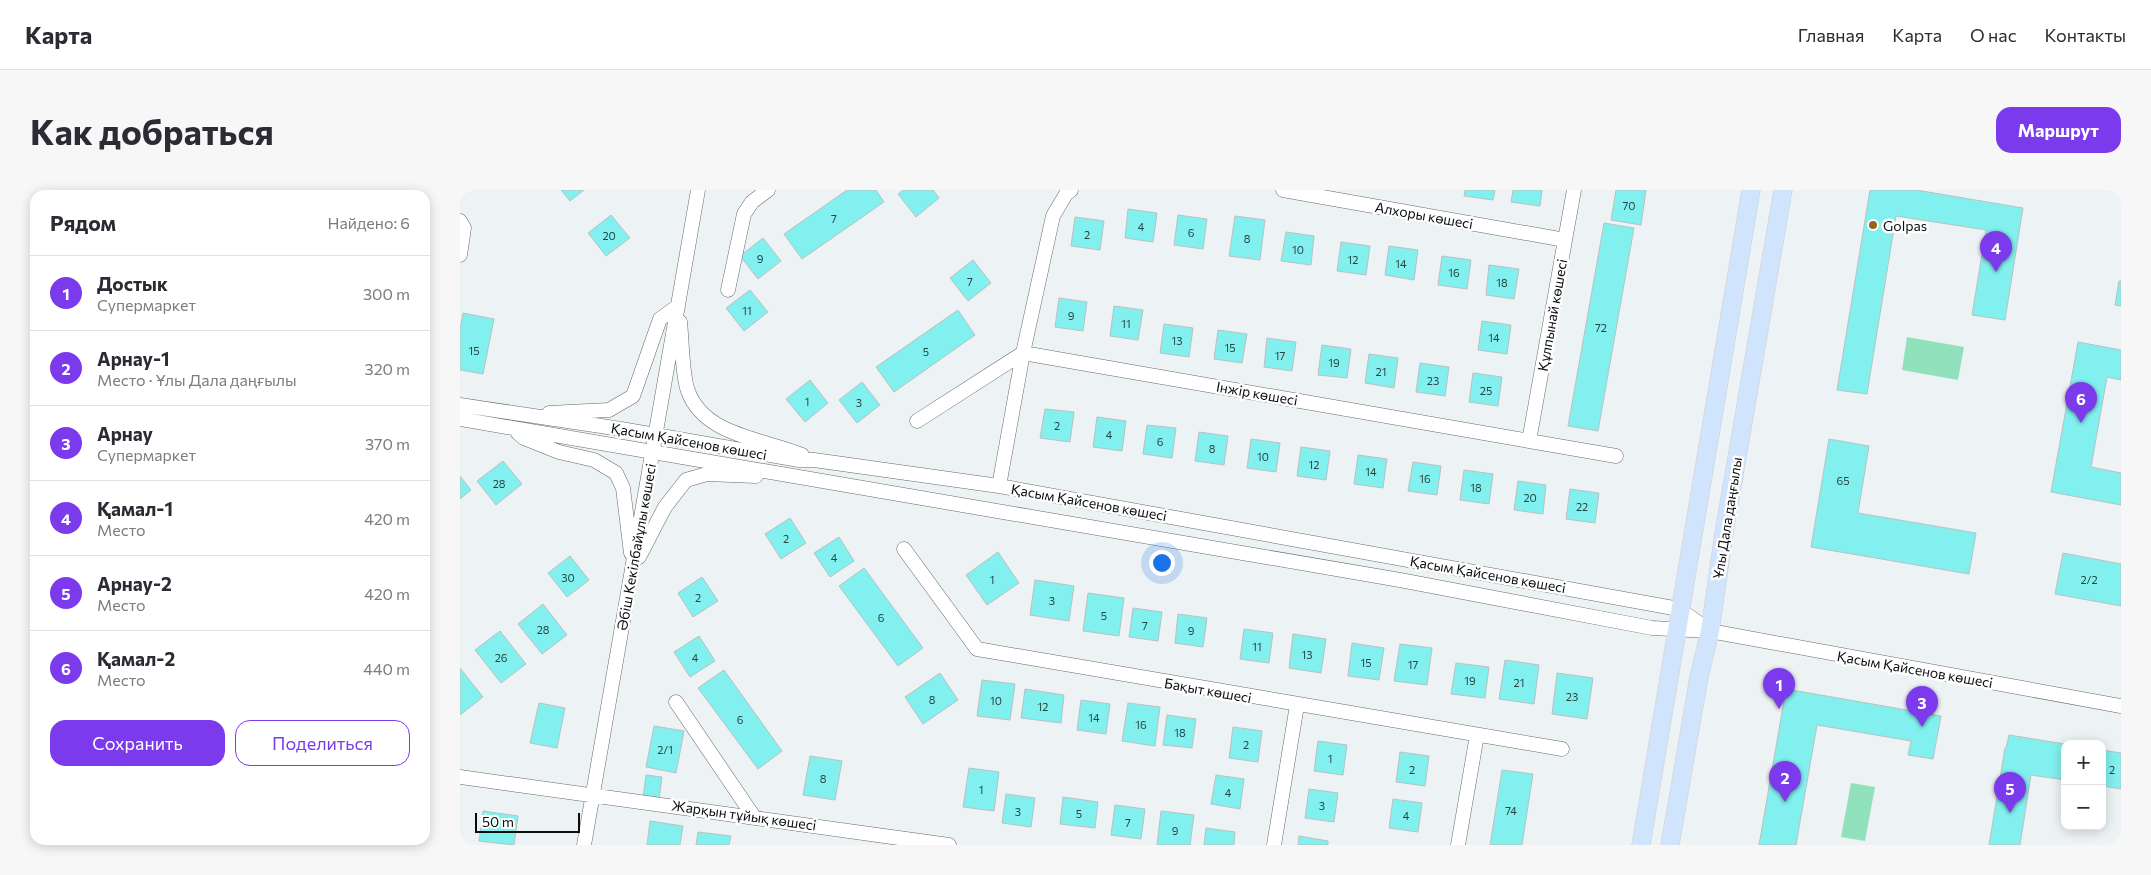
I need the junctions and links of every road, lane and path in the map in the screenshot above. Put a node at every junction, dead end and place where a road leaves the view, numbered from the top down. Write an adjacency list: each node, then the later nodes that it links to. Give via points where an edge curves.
1 (698, 190): 14 (street, Әбіш Кекілбайұлы көшесі)
2 (768, 190): 13 (street, via 752,202 744,214)
3 (1071, 190): 15 (street, via 1053,216)
4 (1282, 190): 9 (street, Алхоры көшесі)
5 (1350, 190): 9 (street)
6 (1574, 190): 11 (street, Құлпынай көшесі)
7 (1751, 190): 30 (main road)
8 (1783, 190): 32 (main road, Ұлы Дала даңғылы)
9 (1336, 200): 11 (street, Алхоры көшесі)
10 (460, 221): 12 (street, via 464,228)
11 (1565, 240): 22 (street, Құлпынай көшесі)
12 (460, 255)
13 (728, 290)
14 (678, 306): 17 (street, via 660,319 633,396 609,410); 21 (street, Әбіш Кекілбайұлы көшесі); 25 (street, via 687,390 695,405 726,431 783,447)
15 (1023, 353): 19 (street); 22 (street, Інжір көшесі); 27 (street)
16 (460, 405): 17 (street, Қасым Қайсенов көшесі)
17 (526, 415): 21 (street, Қасым Қайсенов көшесі)
18 (460, 419): 20 (street, Қасым Қайсенов көшесі)
19 (917, 421)
20 (514, 429): 23 (street, Қасым Қайсенов көшесі); 29 (street, via 524,438 559,452 594,460 616,473 622,488)
21 (656, 436): 23 (street, Әбіш Кекілбайұлы көшесі); 25 (street, Қасым Қайсенов көшесі)
22 (1529, 441): 24 (street, Інжір көшесі)
23 (653, 452): 26 (street, Қасым Қайсенов көшесі); 29 (street, Әбіш Кекілбайұлы көшесі)
24 (1616, 456)
25 (814, 460): 27 (street, Қасым Қайсенов көшесі)
26 (804, 477): 29 (street, via 707,474 686,480 665,507); 31 (street, Қасым Қайсенов көшесі, via 1400,580 1652,628)
27 (999, 486): 30 (street, Қасым Қайсенов көшесі)
28 (904, 549): 34 (street, Бақыт көшесі, via 977,649)
29 (633, 569): 39 (street, Әбіш Кекілбайұлы көшесі)
30 (1679, 609): 31 (main road); 32 (street, Қасым Қайсенов көшесі)
31 (1677, 629): 32 (street, Қасым Қайсенов көшесі); 46 (main road)
32 (1710, 631): 35 (street, Қасым Қайсенов көшесі); 47 (main road, Ұлы Дала даңғылы)
33 (676, 702): 40 (street)
34 (1298, 705): 36 (street, Бақыт көшесі); 44 (street)
35 (2121, 706)
36 (1476, 735): 37 (street, Бақыт көшесі); 45 (street)
37 (1562, 749)
38 (460, 777): 39 (street, Жарқын тұйық көшесі)
39 (593, 794): 40 (street, Жарқын тұйық көшесі); 42 (street, Әбіш Кекілбайұлы көшесі)
40 (754, 817): 41 (street, Жарқын тұйық көшесі)
41 (898, 841): 43 (street, Жарқын тұйық көшесі)
42 (584, 845)
43 (949, 845)
44 (1274, 845)
45 (1458, 845)
46 (1641, 845)
47 (1670, 845)

